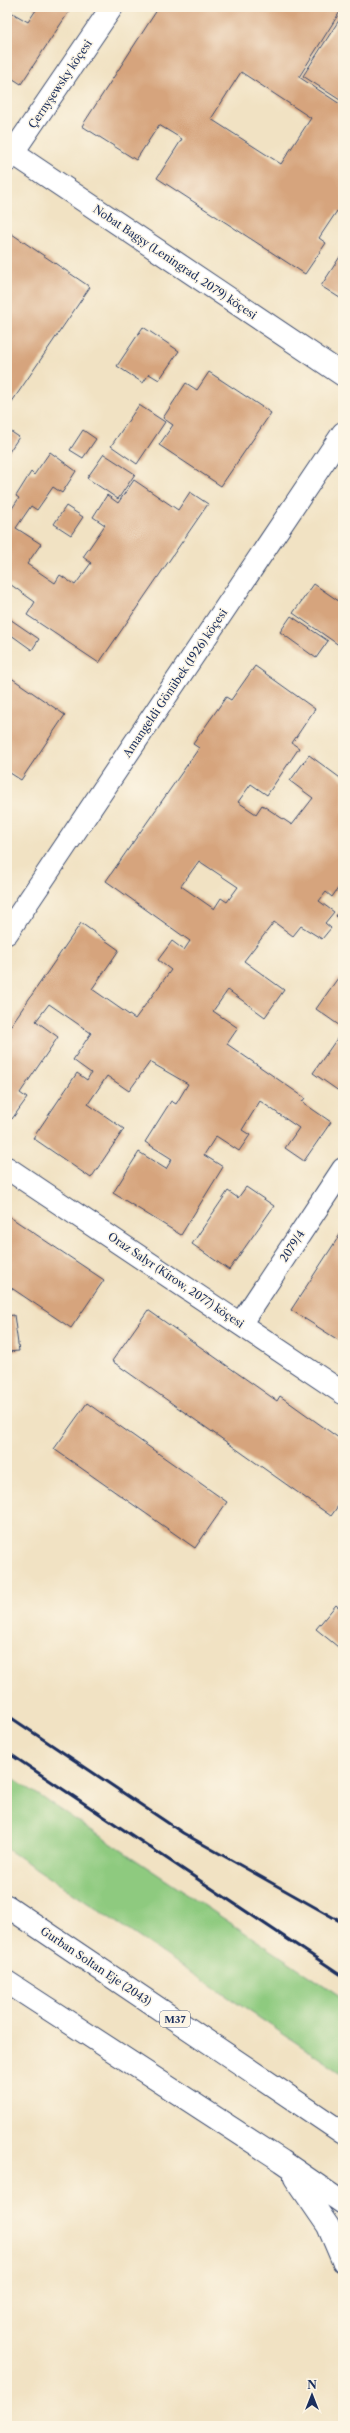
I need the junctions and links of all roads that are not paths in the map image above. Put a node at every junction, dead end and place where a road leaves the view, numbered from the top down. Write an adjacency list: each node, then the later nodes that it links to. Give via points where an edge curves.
1 (112, 7): 2 (main road, Çernyşewsky köçesi)
2 (9, 154): 3 (main road, Nobat Bagşy (Leningrad, 2079) köçesi)
3 (343, 375)
4 (343, 433): 5 (main road, Amangeldi Gönübek (1926) köçesi)
5 (7, 933)
6 (7, 1168): 8 (main road, Oraz Salyr (Kirow, 2077) köçesi)
7 (343, 1169): 8 (main road, 2079/4 / 2079/4)
8 (241, 1323): 9 (main road, Oraz Salyr (Kirow, 2077) köçesi)
9 (343, 1393)
10 (7, 1906): 12 (main road, Gurban Soltan Eje (2043) / M37)
11 (7, 1982): 13 (main road)
12 (343, 2133)
13 (282, 2161): 14 (main road); 15 (main road, via 328,2226)
14 (343, 2204)
15 (343, 2261)

